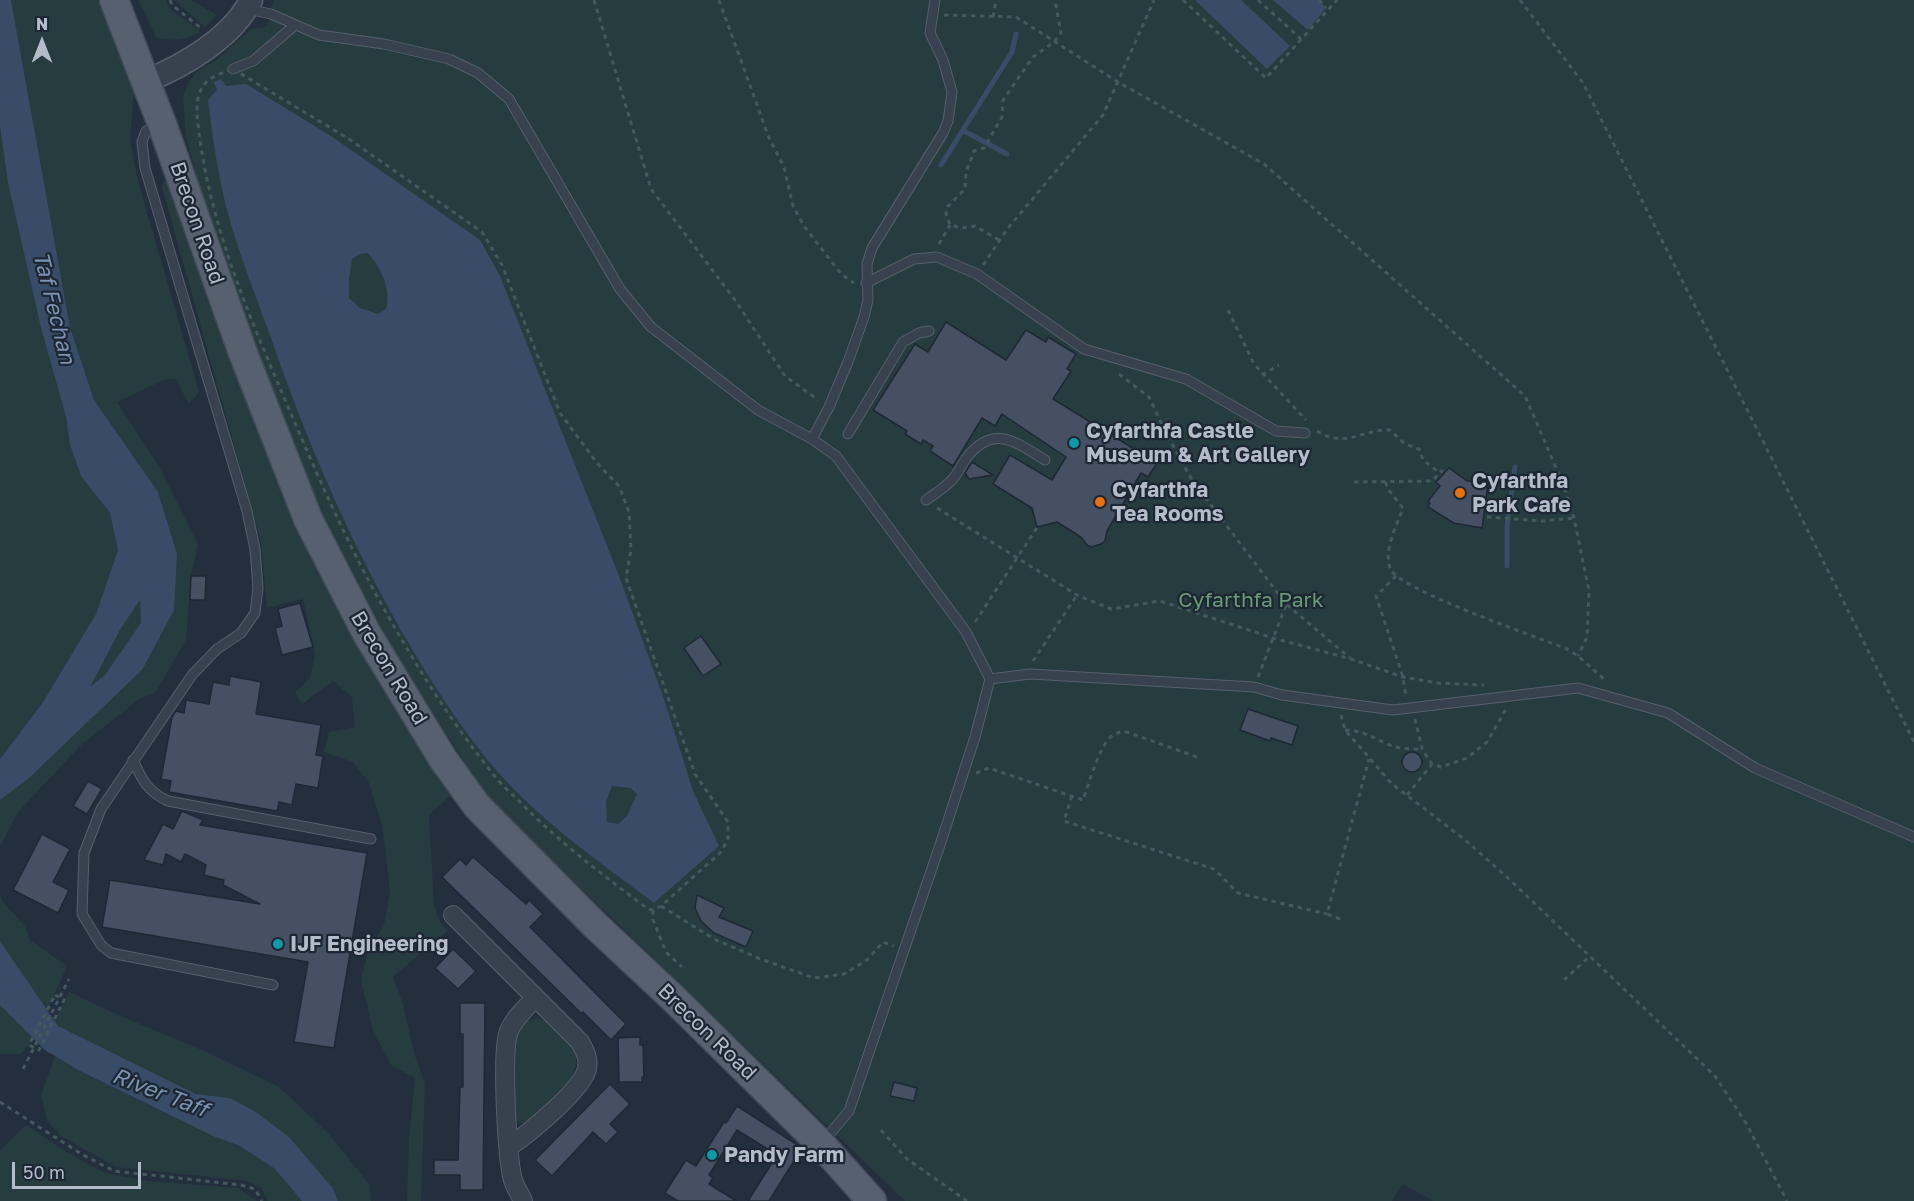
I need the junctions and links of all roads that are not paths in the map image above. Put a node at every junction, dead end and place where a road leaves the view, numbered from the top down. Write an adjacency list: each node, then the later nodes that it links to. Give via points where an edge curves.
1 (114, 0): 6 (main road, Brecon Road)
2 (935, 0): 8 (lane, via 930,33 952,92 948,121 872,248)
3 (249, 4): 4 (lane); 6 (street, via 213,42 179,66)
4 (294, 26): 5 (lane, via 254,61); 12 (lane, via 319,35 449,59 478,73 509,99 620,289 651,327 758,410)
5 (233, 69)
6 (146, 81): 7 (main road, Brecon Road)
7 (162, 124): 16 (lane, via 146,131 142,142 145,168 247,511 258,588 255,613 241,633 217,649 192,675); 22 (main road, Brecon Road, via 243,353 308,519 367,634 462,787 596,926)
8 (861, 283): 10 (lane, via 914,259 937,257 977,274 1084,349 1186,379 1276,431); 12 (lane, via 868,300 864,317 829,407)
9 (928, 331): 11 (lane, via 903,342)
10 (1305, 433)
11 (848, 434)
12 (812, 439): 15 (lane, via 836,456 966,632)
13 (1045, 459): 14 (lane, via 998,437 981,442 951,480)
14 (926, 500)
15 (990, 679): 17 (lane, via 1030,674 1254,687 1282,695 1393,710 1578,688 1668,713 1755,768); 22 (lane, via 941,842 849,1111)
16 (133, 760): 18 (lane, via 143,780 155,794 168,801); 20 (lane, via 101,809 84,854 82,914 101,945 111,953)
17 (1914, 837)
18 (370, 839)
19 (453, 915): 21 (street)
20 (273, 985)
21 (535, 998): 23 (street, via 509,1031 506,1046); 23 (street, via 580,1042 587,1054 586,1069 581,1081 532,1131)
22 (821, 1144): 25 (main road, Brecon Road)
23 (510, 1146): 24 (street, via 513,1180)
24 (523, 1201)
25 (872, 1201)

